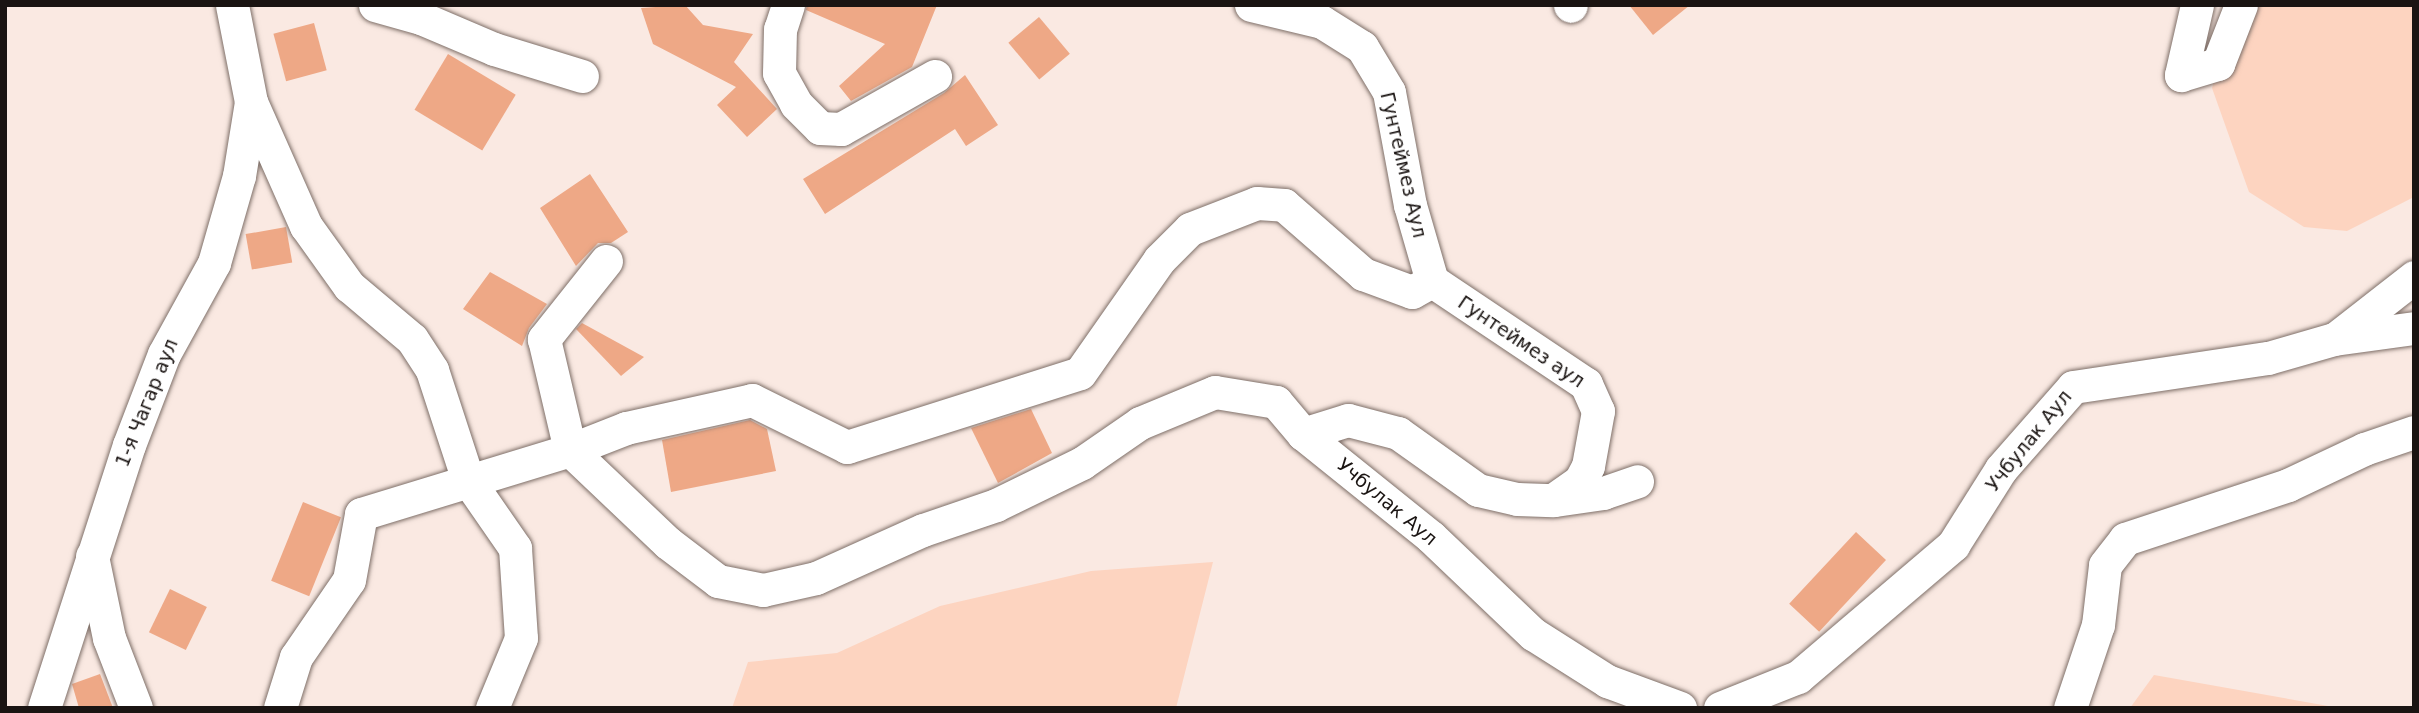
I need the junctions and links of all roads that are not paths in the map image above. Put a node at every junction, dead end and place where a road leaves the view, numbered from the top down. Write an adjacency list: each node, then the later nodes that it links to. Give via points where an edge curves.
1 (232, 5): 9 (street)
2 (375, 5): 3 (street, via 582,76)
3 (447, 5)
4 (788, 5): 8 (street, via 780,29 779,74 796,104 820,128 841,129)
5 (1251, 5): 12 (street, Гунтеймез Аул, via 1322,22 1362,47 1389,92 1410,205)
6 (2197, 5): 7 (street, via 2181,75 2218,64)
7 (2241, 5)
8 (935, 76)
9 (251, 102): 18 (street, via 306,226 349,286 412,339 432,370); 21 (street, 1-я Чагар аул, via 239,176 214,263 163,354)
10 (606, 261): 17 (street, via 544,339)
11 (2414, 277): 14 (street)
12 (1432, 281): 17 (street, via 1412,292 1363,274 1284,205 1257,203 1191,229 1167,252 1080,373 847,447 752,400 626,428); 20 (street, Гунтеймез аул, via 1586,384 1595,396 1596,429 1588,466 1580,481)
13 (2414, 328): 14 (street, Учбулак Аул)
14 (2334, 339): 27 (street, Учбулак Аул, via 2268,358 2073,387 2001,469 1953,545 1798,677)
15 (2414, 432): 28 (street, via 2364,449 2288,485 2137,533 2116,548 2105,565 2098,625)
16 (1304, 434): 17 (street, Учбулак Аул, via 1276,402 1215,392 1140,423 1082,463 996,505 923,530 816,578 763,590 718,581 668,543); 20 (street, via 1348,420 1371,425 1398,433 1478,490 1517,499); 26 (street, Учбулак Аул, via 1431,537 1534,634 1607,681)
17 (570, 450): 18 (street)
18 (468, 480): 24 (street, via 361,514 349,580 296,657); 25 (street, via 515,548 521,638)
19 (1637, 481): 20 (street, via 1603,493)
20 (1553, 500)
21 (92, 555): 22 (street, 1-я Чагар аул); 23 (street, via 109,638)
22 (44, 708)
23 (136, 708)
24 (280, 708)
25 (492, 708)
26 (1680, 708)
27 (1720, 708)
28 (2070, 708)

